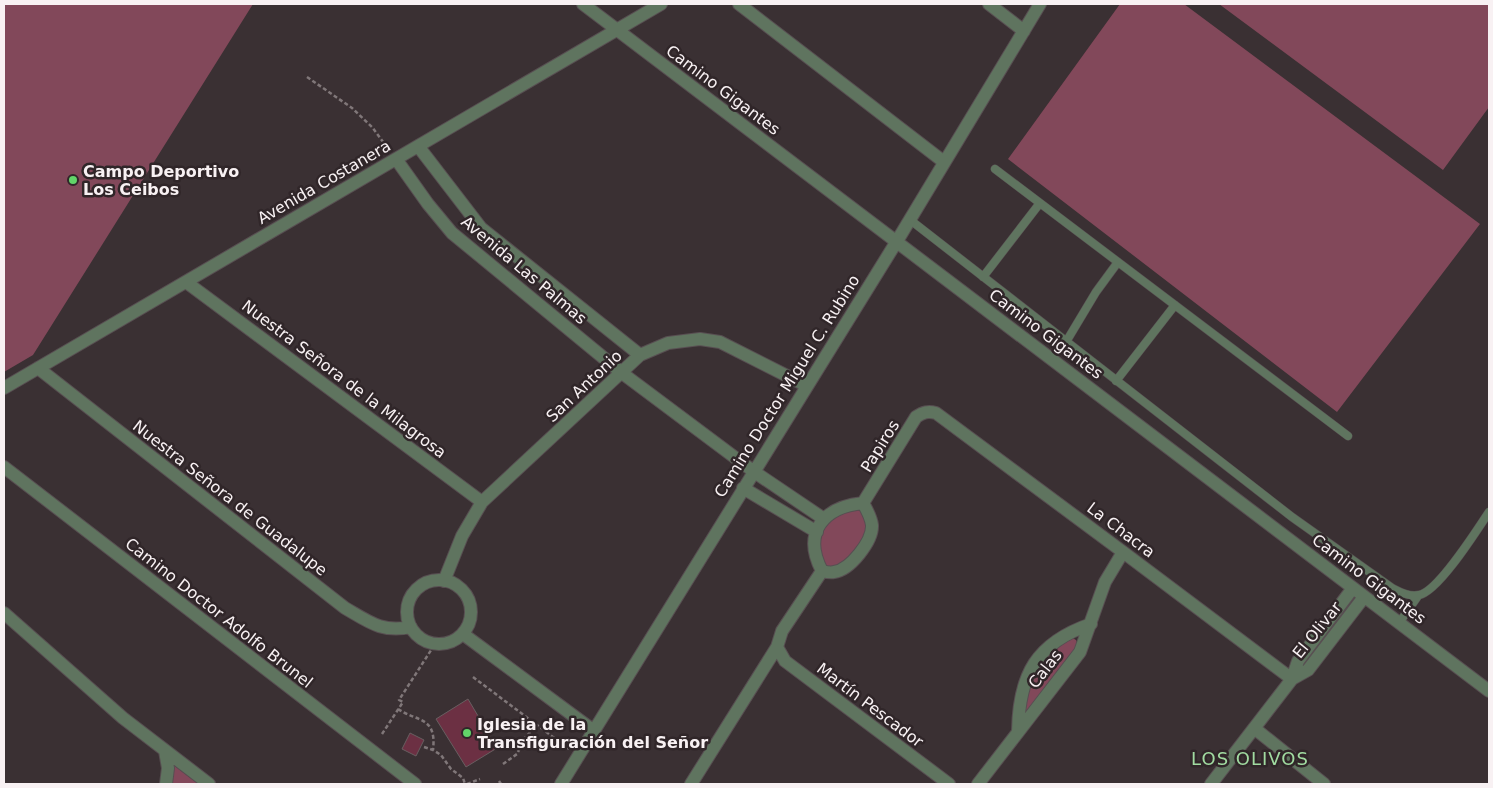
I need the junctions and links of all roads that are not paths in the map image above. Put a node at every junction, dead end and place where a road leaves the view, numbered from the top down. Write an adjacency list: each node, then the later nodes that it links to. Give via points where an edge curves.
1 (583, 4): 6 (street, Camino Gigantes)
2 (661, 4): 6 (street, Avenida Costanera)
3 (739, 4): 10 (street)
4 (989, 4): 7 (street)
5 (1040, 4): 7 (street, Camino Doctor Miguel C. Rubino)
6 (617, 30): 8 (street, Avenida Costanera); 14 (street, Camino Gigantes)
7 (1024, 31): 10 (street, Camino Doctor Miguel C. Rubino)
8 (418, 146): 9 (street, Avenida Costanera); 20 (street, Avenida Las Palmas, via 481,228)
9 (396, 159): 17 (street, Avenida Costanera); 22 (street, Avenida Las Palmas, via 452,233)
10 (944, 162): 13 (street, Camino Doctor Miguel C. Rubino)
11 (995, 169): 12 (lane)
12 (1040, 203): 15 (lane); 16 (lane)
13 (909, 220): 14 (street, Camino Doctor Miguel C. Rubino); 16 (lane)
14 (896, 241): 24 (street, Camino Doctor Miguel C. Rubino); 39 (street, Camino Gigantes)
15 (1118, 262): 18 (lane); 19 (lane)
16 (983, 277): 19 (lane)
17 (186, 282): 21 (street, Avenida Costanera); 31 (street, Nuestra Señora de la Milagrosa)
18 (1175, 305): 23 (lane); 27 (lane)
19 (1066, 342): 23 (lane)
20 (640, 356): 22 (street, San Antonio); 24 (street, San Antonio, via 668,343 700,339 720,342)
21 (38, 368): 25 (street, Avenida Costanera); 45 (street, Nuestra Señora de Guadalupe, via 345,608 379,627 398,630)
22 (622, 373): 29 (street, Avenida Las Palmas); 31 (street, San Antonio)
23 (1116, 381): 41 (lane, via 1292,517 1392,588)
24 (806, 386): 29 (street, Camino Doctor Miguel C. Rubino)
25 (4, 388)
26 (929, 411): 32 (street, Papiros, via 916,417); 36 (street, La Chacra, via 943,417)
27 (1348, 436)
28 (4, 467): 56 (street, Camino Doctor Adolfo Brunel)
29 (753, 472): 30 (street, Camino Doctor Miguel C. Rubino); 34 (street)
30 (743, 488): 35 (street); 51 (street, Camino Doctor Miguel C. Rubino)
31 (482, 502): 38 (street, San Antonio, via 462,536)
32 (863, 503): 34 (street, via 840,507); 37 (street, via 872,527 867,542 848,566 835,572)
33 (1488, 518): 41 (lane, via 1439,581)
34 (824, 519): 35 (street)
35 (817, 532): 37 (street, via 815,552)
36 (1124, 552): 44 (street, Calas, via 1104,582); 48 (street, La Chacra)
37 (822, 571): 47 (street, via 782,631)
38 (444, 581): 45 (street, via 428,583 416,591 408,612); 46 (street, via 458,586 470,605 470,620)
39 (1353, 588): 40 (street, Camino Gigantes); 48 (street, El Olivar, via 1298,661)
40 (1364, 596): 43 (street, Camino Gigantes); 48 (street, El Olivar, via 1308,670)
41 (1418, 596): 43 (lane)
42 (4, 613): 53 (street)
43 (1399, 623): 49 (street, Camino Gigantes)
44 (1091, 624): 52 (street, Calas, via 1080,652); 52 (street, Calas, via 1074,630 1038,658 1023,686 1018,708)
45 (411, 627): 46 (street, via 421,638 435,644 450,642)
46 (463, 634): 51 (street)
47 (777, 647): 58 (street); 59 (street, Martín Pescador, via 785,661)
48 (1292, 679): 50 (street, El Olivar)
49 (1489, 691)
50 (1254, 728): 61 (street, El Olivar); 62 (street)
51 (594, 731): 57 (street, Camino Doctor Miguel C. Rubino)
52 (1018, 731): 60 (street, Calas)
53 (165, 751): 54 (street); 55 (street)
54 (166, 784)
55 (209, 784)
56 (415, 784)
57 (560, 784)
58 (691, 784)
59 (949, 784)
60 (978, 784)
61 (1211, 784)
62 (1324, 784)

